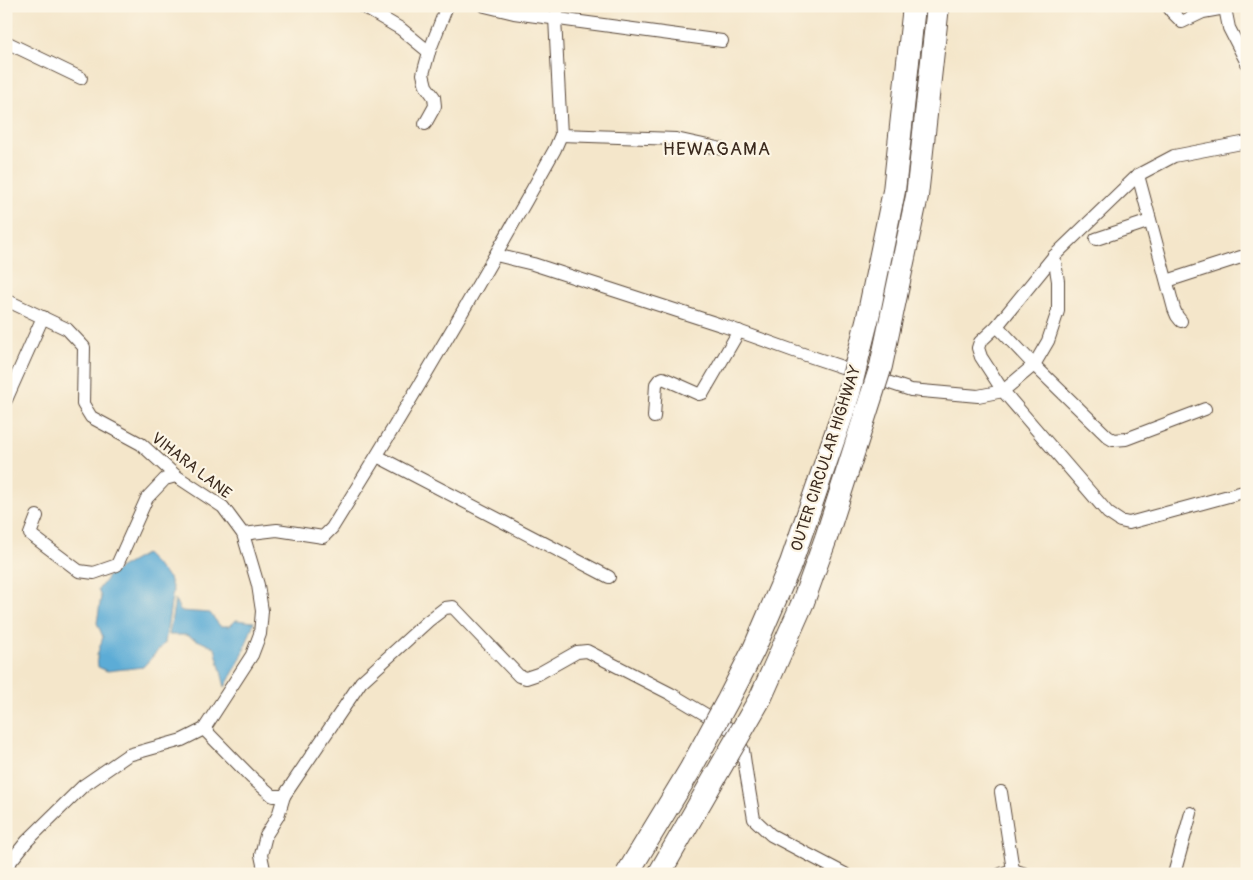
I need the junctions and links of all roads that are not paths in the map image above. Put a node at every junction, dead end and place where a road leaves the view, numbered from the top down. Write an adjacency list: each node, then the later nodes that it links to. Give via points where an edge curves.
1 (362, 6): 11 (street, via 401,29)
2 (446, 6): 11 (street)
3 (484, 6): 8 (street, via 514,13)
4 (914, 6): 48 (highway, OUTER CIRCULAR HIGHWAY, bridge, via 894,191 849,393 791,562 754,648 690,770)
5 (938, 6): 49 (highway, OUTER CIRCULAR HIGHWAY, bridge, via 917,196 881,366 826,538 803,602 761,698)
6 (1168, 6): 7 (street, via 1182,22 1204,12)
7 (1227, 7): 12 (street, via 1229,28)
8 (557, 12): 9 (street); 15 (street)
9 (722, 41)
10 (6, 42): 13 (street)
11 (429, 52): 14 (street, via 423,74 435,106)
12 (1247, 63)
13 (81, 78)
14 (425, 124)
15 (561, 134): 17 (street, via 676,138); 21 (street)
16 (1247, 142): 18 (street, via 1174,156)
17 (722, 149)
18 (1138, 175): 19 (street); 22 (street)
19 (1150, 221): 20 (street); 24 (street)
20 (1096, 239)
21 (496, 255): 29 (street); 35 (street)
22 (1054, 256): 28 (street); 30 (street, via 1058,311 1048,341)
23 (1247, 258): 24 (street, via 1241,257)
24 (1167, 281): 27 (street)
25 (6, 300): 26 (street, VIHARA LANE)
26 (43, 316): 32 (street); 36 (street, VIHARA LANE, via 68,329 84,347 83,404 91,417 141,444)
27 (1181, 322)
28 (997, 326): 30 (street); 31 (street, via 978,348)
29 (739, 331): 31 (street, via 911,390 978,396); 34 (street, via 703,393 663,378 656,384)
30 (1034, 365): 31 (street); 33 (street, via 1114,440 1126,439)
31 (1003, 391): 37 (street, via 1108,513 1120,521 1129,523)
32 (6, 400)
33 (1205, 409)
34 (654, 417)
35 (377, 456): 39 (street, via 323,537 277,530); 40 (street)
36 (176, 476): 38 (street, via 165,479 147,498 118,565 94,573 79,571 30,534); 39 (street, VIHARA LANE, via 223,508)
37 (1247, 491)
38 (37, 516)
39 (243, 534): 41 (street, VIHARA LANE, via 258,585 262,611 260,634 252,655)
40 (609, 577)
41 (204, 729): 43 (street, via 273,796); 45 (street, via 182,740 128,755 83,786 27,841)
42 (1001, 792): 46 (street)
43 (284, 796): 47 (street, via 278,816 266,835 262,855); 50 (street, via 361,682 428,621 445,608 453,607 519,676 526,678 538,674 578,652 587,651 730,729 744,750 754,819 771,835)
44 (1191, 813): 51 (street)
45 (6, 867)
46 (1013, 872)
47 (265, 874)
48 (628, 874)
49 (659, 874)
50 (845, 874)
51 (1174, 874)

